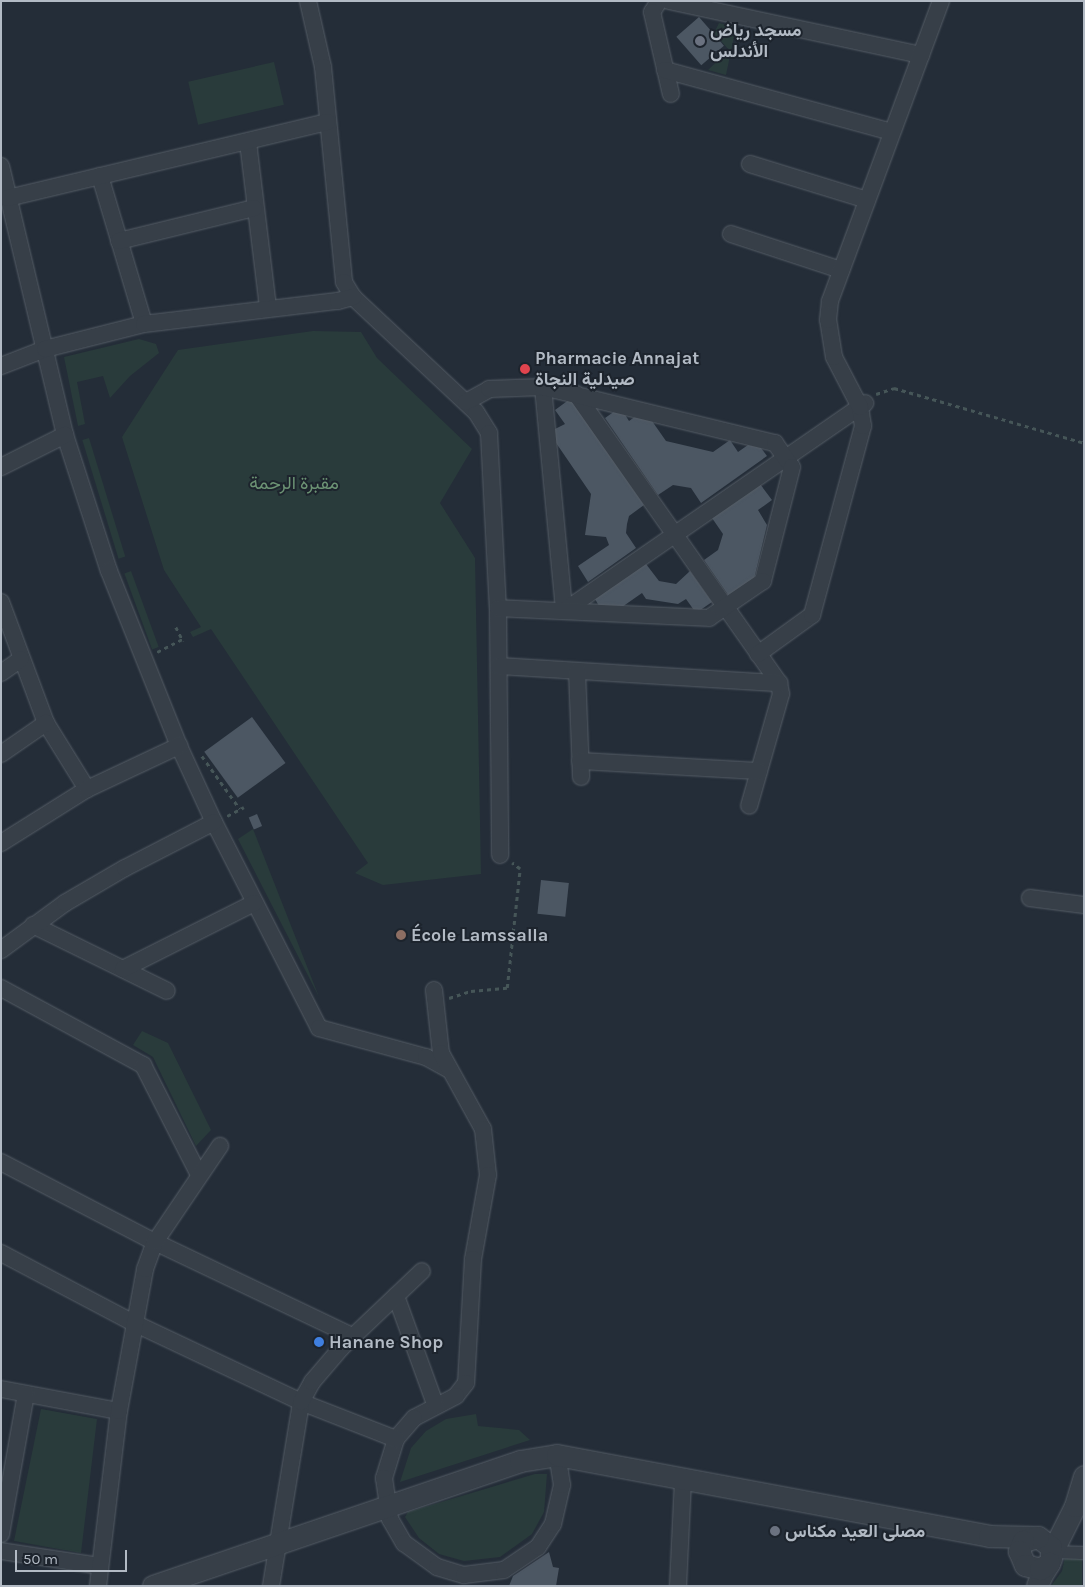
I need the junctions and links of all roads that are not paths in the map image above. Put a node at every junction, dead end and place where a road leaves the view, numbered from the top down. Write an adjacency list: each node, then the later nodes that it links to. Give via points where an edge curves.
1 (308, 1): 8 (street, via 323,67)
2 (659, 1): 6 (street, via 652,12)
3 (669, 1): 5 (street)
4 (941, 1): 5 (street)
5 (921, 55): 9 (street)
6 (665, 70): 7 (street); 9 (street)
7 (671, 94)
8 (327, 122): 10 (street); 20 (street, via 340,266)
9 (892, 132): 15 (street)
10 (248, 142): 13 (street); 16 (street)
11 (750, 164): 15 (street)
12 (1, 166): 14 (street)
13 (100, 176): 14 (street); 18 (street)
14 (8, 198): 23 (street)
15 (868, 200): 19 (street)
16 (254, 208): 18 (street); 21 (street)
17 (732, 234): 19 (street)
18 (119, 241): 22 (street)
19 (841, 270): 28 (street, via 830,301 830,337 834,357)
20 (353, 297): 21 (street); 27 (street)
21 (268, 308): 22 (street)
22 (144, 324): 23 (street)
23 (45, 349): 24 (street); 29 (street)
24 (1, 366)
25 (543, 387): 26 (street); 27 (street, via 489,389); 36 (street)
26 (576, 394): 30 (street, via 775,443); 32 (street)
27 (466, 402): 35 (street, via 489,433)
28 (862, 405): 30 (street); 37 (street, via 863,426 812,615)
29 (65, 435): 31 (street); 44 (street, via 109,571)
30 (785, 458): 32 (street); 33 (street, via 792,467 763,581)
31 (1, 468)
32 (675, 534): 33 (street); 36 (street)
33 (726, 607): 36 (street, via 709,618); 37 (street)
34 (2, 608): 38 (street)
35 (498, 608): 36 (street); 39 (street)
36 (564, 611)
37 (758, 654): 42 (street)
38 (21, 659): 41 (street); 43 (street)
39 (498, 666): 40 (street); 51 (street)
40 (577, 670): 42 (street); 46 (street, via 580,769)
41 (1, 673)
42 (779, 683): 46 (street, via 781,694)
43 (46, 723): 45 (street); 47 (street)
44 (179, 746): 47 (street); 49 (street)
45 (1, 754)
46 (759, 770): 48 (street)
47 (87, 789): 50 (street)
48 (749, 806)
49 (214, 822): 53 (street); 55 (street, via 125,868)
50 (4, 835)
51 (500, 855)
52 (1030, 898): 54 (street)
53 (254, 903): 57 (street); 61 (street, via 319,1028 426,1057)
54 (1084, 905)
55 (34, 925): 56 (street); 57 (street)
56 (1, 950)
57 (123, 969): 59 (street)
58 (1, 988): 64 (street, via 143,1065)
59 (167, 991)
60 (434, 996): 61 (street, via 439,1046)
61 (448, 1069): 74 (street, via 483,1129 488,1175 473,1259 466,1383 456,1396)
62 (220, 1146): 64 (street)
63 (1, 1162): 65 (street)
64 (199, 1175): 65 (street)
65 (155, 1242): 69 (street, via 145,1269); 70 (street)
66 (1, 1253): 69 (street)
67 (422, 1271): 68 (street)
68 (396, 1296): 70 (street); 74 (street)
69 (134, 1323): 73 (street); 75 (street)
70 (354, 1337): 73 (street, via 312,1382)
71 (1, 1389): 72 (street)
72 (26, 1394): 75 (street); 82 (street)
73 (301, 1402): 76 (street); 85 (street)
74 (435, 1404): 76 (street, via 414,1418)
75 (119, 1411): 90 (street)
76 (396, 1439): 80 (street, via 386,1464)
77 (557, 1455): 79 (street); 80 (street, via 520,1461); 91 (street, via 561,1498 547,1536 528,1556 510,1567)
78 (1084, 1476): 81 (street)
79 (683, 1478): 83 (street); 95 (street)
80 (386, 1505): 85 (street); 91 (street, via 396,1532 414,1553)
81 (1069, 1518): 84 (street, via 1052,1531); 88 (street)
82 (1, 1534)
83 (989, 1536): 84 (street); 89 (street)
84 (1034, 1537): 88 (street, via 1048,1542); 89 (street, via 1020,1546)
85 (276, 1544): 93 (street); 94 (street)
86 (1, 1552): 90 (street)
87 (1083, 1552): 88 (street)
88 (1050, 1557): 89 (street, via 1035,1569); 97 (street)
89 (1022, 1562): 96 (street)
90 (100, 1566): 92 (street)
91 (463, 1580)
92 (98, 1586)
93 (153, 1586)
94 (271, 1586)
95 (678, 1586)
96 (1029, 1586)
97 (1037, 1586)

